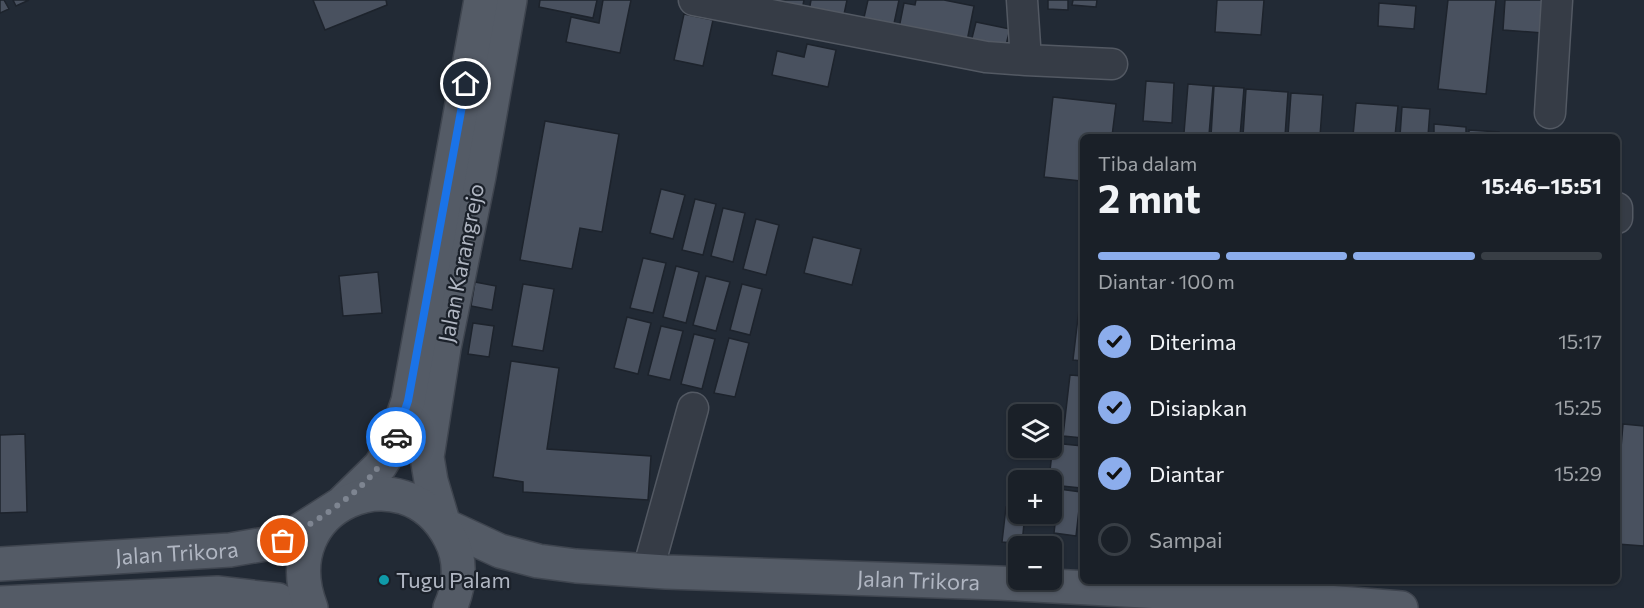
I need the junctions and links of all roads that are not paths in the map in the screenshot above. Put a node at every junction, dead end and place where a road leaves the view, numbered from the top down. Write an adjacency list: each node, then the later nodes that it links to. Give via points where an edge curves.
1 (481, 0): 11 (main road, Jalan Karangrejo, via 408,401 393,444 380,466)
2 (510, 0): 12 (main road, Jalan Karangrejo, via 444,348 428,457)
3 (694, 0): 6 (street)
4 (1022, 0): 7 (street)
5 (1557, 0): 9 (street)
6 (744, 5): 7 (street, via 986,57)
7 (1026, 60): 8 (street)
8 (1112, 64)
9 (1550, 113)
10 (693, 408): 14 (street)
11 (341, 504): 12 (main road, via 363,496 386,494 428,509); 13 (main road, Jalan Trikora, via 283,541 257,547); 18 (main road, via 322,519 309,538 303,561 303,585)
12 (444, 525): 14 (main road, Jalan Trikora, via 500,551 538,561); 19 (main road, Jalan Karangrejo, via 455,547 459,571)
13 (0, 564)
14 (648, 570): 15 (main road, Jalan Trikora)
15 (1290, 590): 20 (main road, Jalan Trikora)
16 (0, 603): 17 (main road, Jalan Trikora, via 217,593 278,600)
17 (292, 608)
18 (311, 608)
19 (450, 608)
20 (1401, 608)

